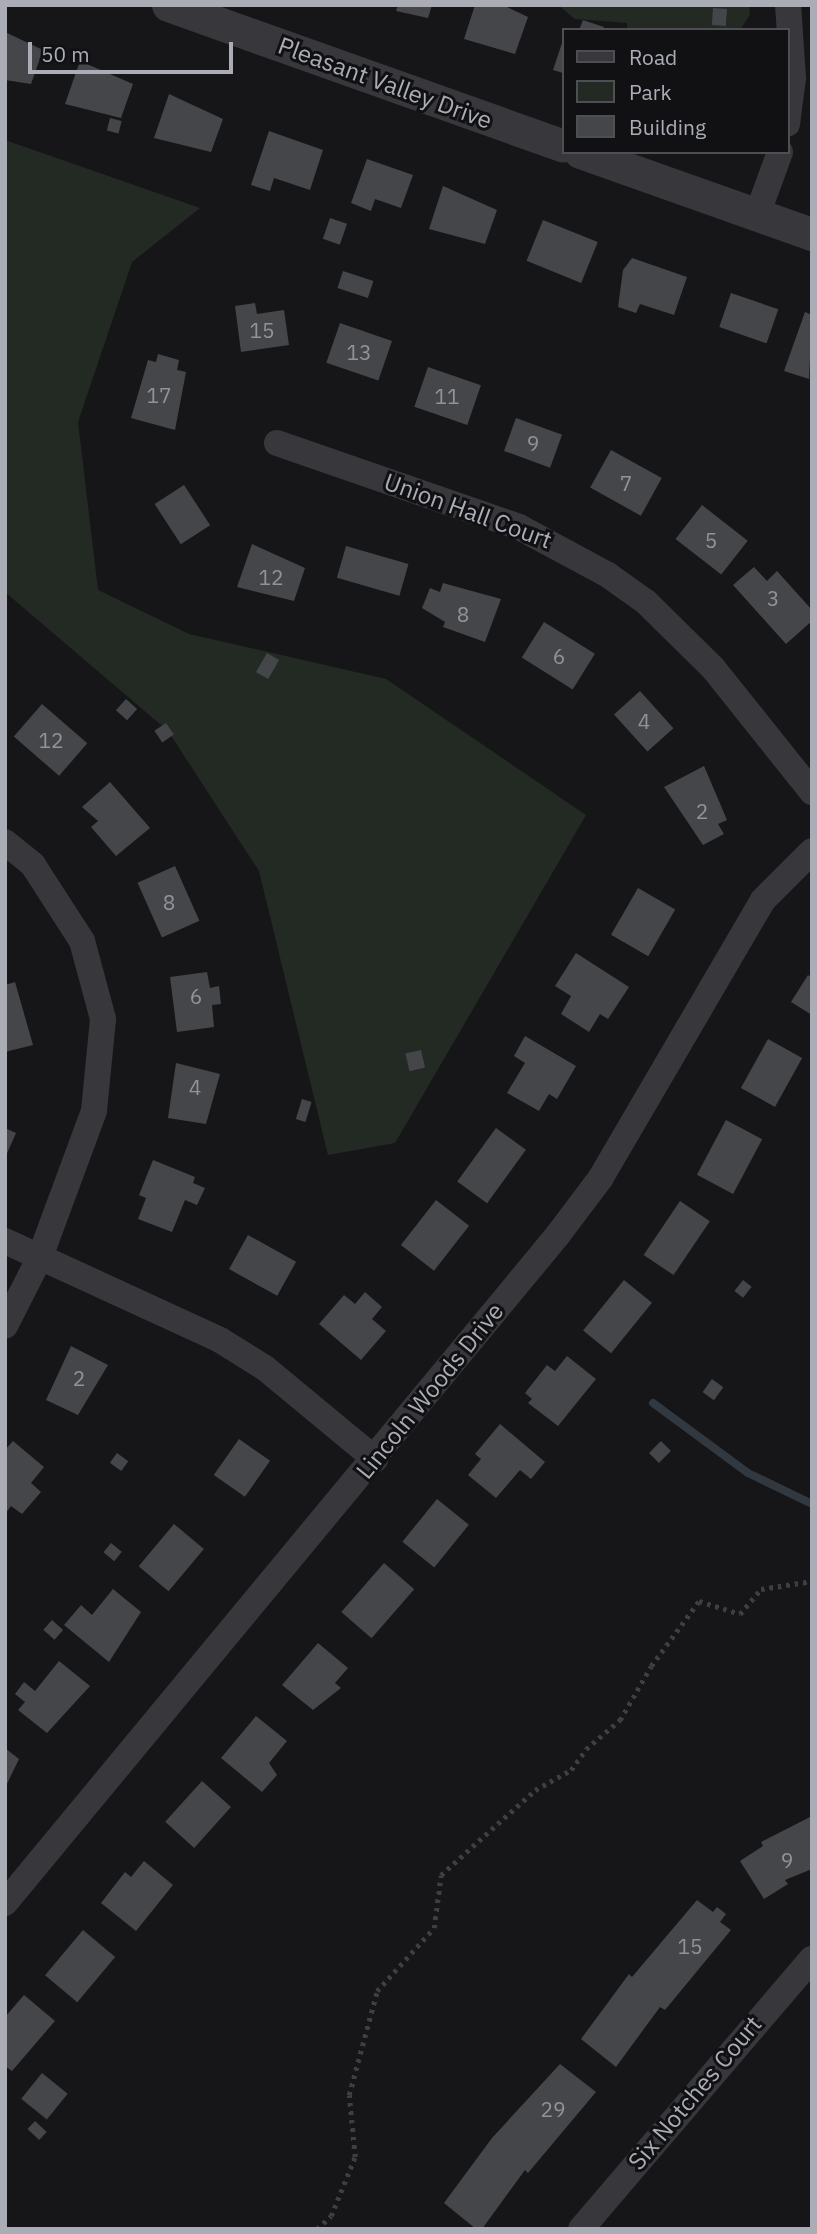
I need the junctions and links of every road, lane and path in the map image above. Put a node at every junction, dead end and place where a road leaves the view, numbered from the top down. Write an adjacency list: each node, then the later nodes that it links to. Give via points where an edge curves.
1 (168, 5): 4 (street, Pleasant Valley Drive)
2 (788, 5): 3 (street, via 793,78)
3 (789, 109)
4 (562, 146)
5 (586, 154): 7 (street)
6 (779, 154): 7 (street)
7 (757, 215): 8 (street)
8 (812, 234)
9 (277, 443): 10 (street, Union Hall Court, via 519,527 608,575 646,602 706,660)
10 (812, 792)
11 (5, 842): 14 (street, via 33,865 82,941 103,1019 94,1111)
12 (812, 851): 16 (street, Lincoln Woods Drive, via 763,900 600,1179)
13 (5, 1241): 14 (street)
14 (40, 1256): 15 (street); 16 (street, via 220,1340 265,1368)
15 (5, 1326)
16 (375, 1459): 18 (street, Lincoln Woods Drive)
17 (812, 1580): 20 (path, via 761,1589 740,1614 699,1601 650,1666 620,1720 570,1770 536,1790 441,1875 434,1928 377,1991 349,2095 355,2157 331,2216)
18 (5, 1903)
19 (812, 1959): 21 (street, Six Notches Court)
20 (317, 2229)
21 (581, 2229)

